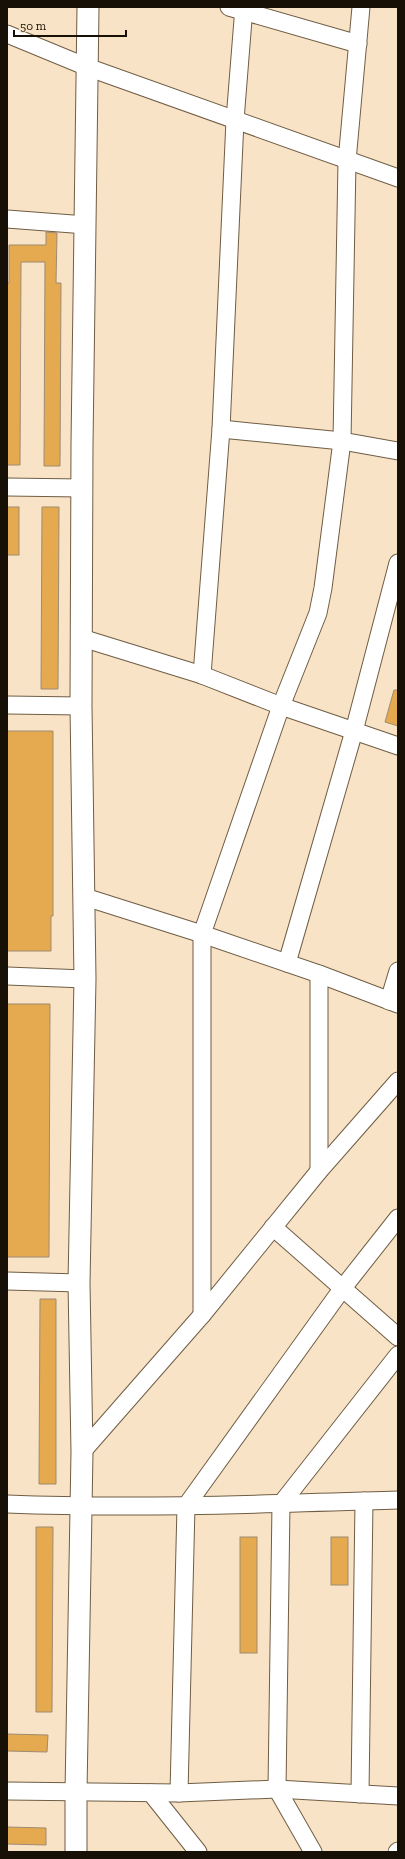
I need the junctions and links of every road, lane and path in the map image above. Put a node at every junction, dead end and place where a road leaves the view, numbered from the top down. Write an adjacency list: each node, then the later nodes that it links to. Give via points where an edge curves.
1 (88, 7): 6 (street)
2 (361, 7): 5 (street)
3 (239, 8): 5 (street); 7 (street)
4 (7, 34): 6 (street)
5 (358, 44): 8 (street)
6 (87, 67): 7 (street); 11 (street)
7 (235, 120): 8 (street); 12 (street)
8 (347, 161): 9 (street); 13 (street)
9 (398, 178)
10 (7, 219): 11 (street)
11 (86, 225): 16 (street)
12 (221, 429): 13 (street); 19 (street)
13 (342, 441): 14 (street); 22 (street, via 321,601)
14 (398, 451)
15 (7, 487): 16 (street)
16 (82, 488): 18 (street)
17 (398, 563): 23 (street)
18 (82, 638): 19 (street); 21 (street)
19 (202, 675): 22 (street)
20 (7, 706): 21 (street)
21 (81, 706): 25 (street)
22 (281, 706): 23 (street); 26 (street)
23 (354, 731): 24 (street); 27 (street)
24 (398, 746)
25 (85, 897): 26 (street); 31 (street)
26 (202, 934): 27 (street); 40 (street)
27 (287, 963): 29 (street)
28 (398, 971): 32 (street)
29 (319, 974): 32 (street); 34 (street)
30 (7, 976): 31 (street)
31 (85, 979): 38 (street)
32 (394, 1003)
33 (398, 1081): 34 (street)
34 (319, 1171): 36 (street)
35 (398, 1218): 39 (street)
36 (273, 1227): 39 (street); 40 (street)
37 (7, 1281): 38 (street)
38 (79, 1283): 43 (street)
39 (342, 1289): 41 (street); 48 (street)
40 (202, 1315): 43 (street)
41 (398, 1337)
42 (398, 1355): 47 (street)
43 (82, 1452): 49 (street)
44 (398, 1500): 45 (street)
45 (364, 1501): 47 (street); 55 (street)
46 (7, 1504): 49 (street)
47 (281, 1504): 48 (street); 50 (street)
48 (186, 1506): 49 (street); 54 (street)
49 (81, 1507): 52 (street)
50 (276, 1789): 54 (street); 55 (street); 59 (street)
51 (7, 1791): 52 (street)
52 (76, 1792): 53 (street); 57 (street)
53 (150, 1793): 54 (street); 58 (street)
54 (178, 1793)
55 (360, 1794): 56 (street)
56 (398, 1796)
57 (76, 1852)
58 (198, 1852)
59 (313, 1852)

